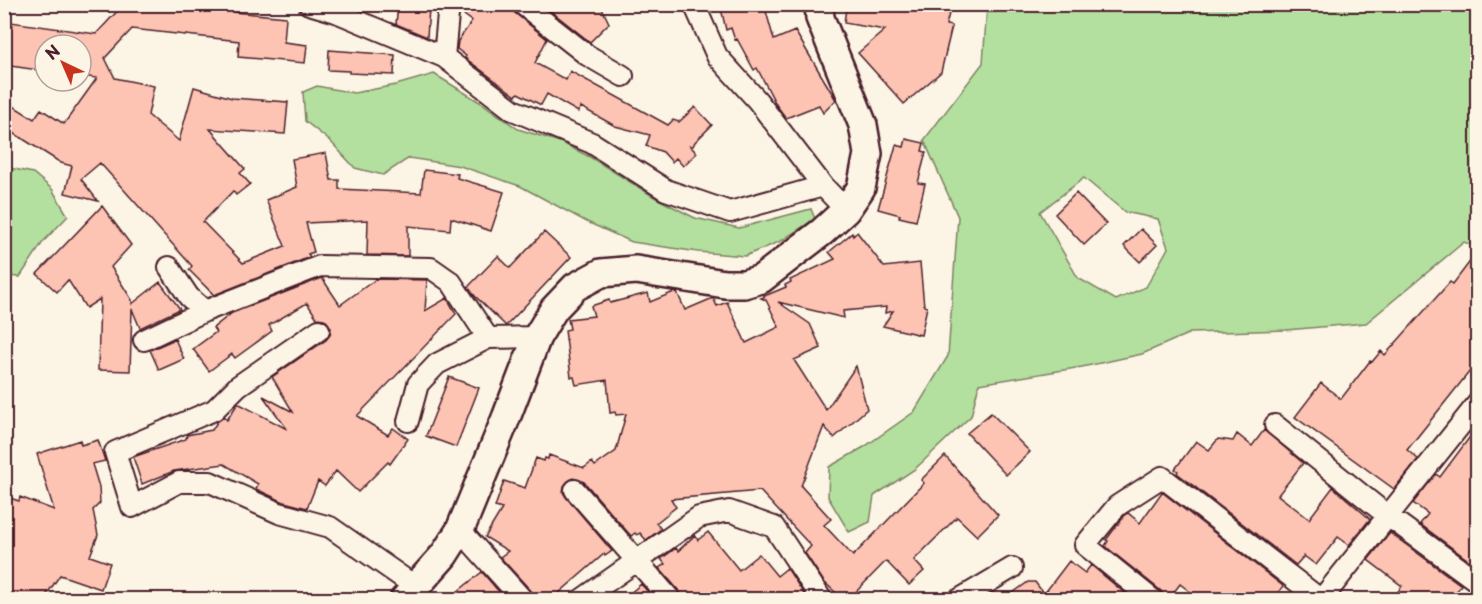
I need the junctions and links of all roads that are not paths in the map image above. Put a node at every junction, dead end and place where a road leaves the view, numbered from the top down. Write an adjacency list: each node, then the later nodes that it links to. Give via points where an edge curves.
1 (309, 4): 6 (street)
2 (449, 4): 7 (street)
3 (522, 4): 8 (street, via 587,55)
4 (694, 4): 9 (street, via 717,56 757,100)
5 (819, 4): 10 (street, via 820,18 863,125 868,154 861,188)
6 (336, 8): 7 (street)
7 (444, 57): 9 (street, via 513,110 592,144 666,190 709,205 730,212)
8 (623, 76)
9 (823, 186): 10 (street)
10 (846, 210): 14 (street, via 761,279 744,284 636,270 601,273 574,286)
11 (169, 267): 12 (street, via 189,297)
12 (205, 311): 15 (street, via 320,266 431,267 451,282); 16 (street)
13 (319, 330): 26 (street, via 238,386 214,410 116,452 132,507 179,482 210,482 279,513 330,527)
14 (537, 337): 15 (street); 22 (street)
15 (488, 338): 18 (street, via 437,364 418,384)
16 (144, 339)
17 (1478, 403): 21 (street)
18 (408, 421)
19 (1275, 425): 21 (street)
20 (575, 490): 23 (street)
21 (1388, 516): 25 (street); 33 (street)
22 (460, 530): 26 (street, via 444,555); 27 (street)
23 (636, 559): 28 (street); 29 (street); 30 (street, via 699,517 729,510 774,527)
24 (1012, 568): 31 (street)
25 (1478, 582)
26 (410, 593)
27 (523, 600)
28 (581, 600)
29 (672, 600)
30 (822, 600)
31 (958, 600)
32 (1154, 600): 33 (street, via 1085,545 1117,506 1162,477)
33 (1321, 600)

